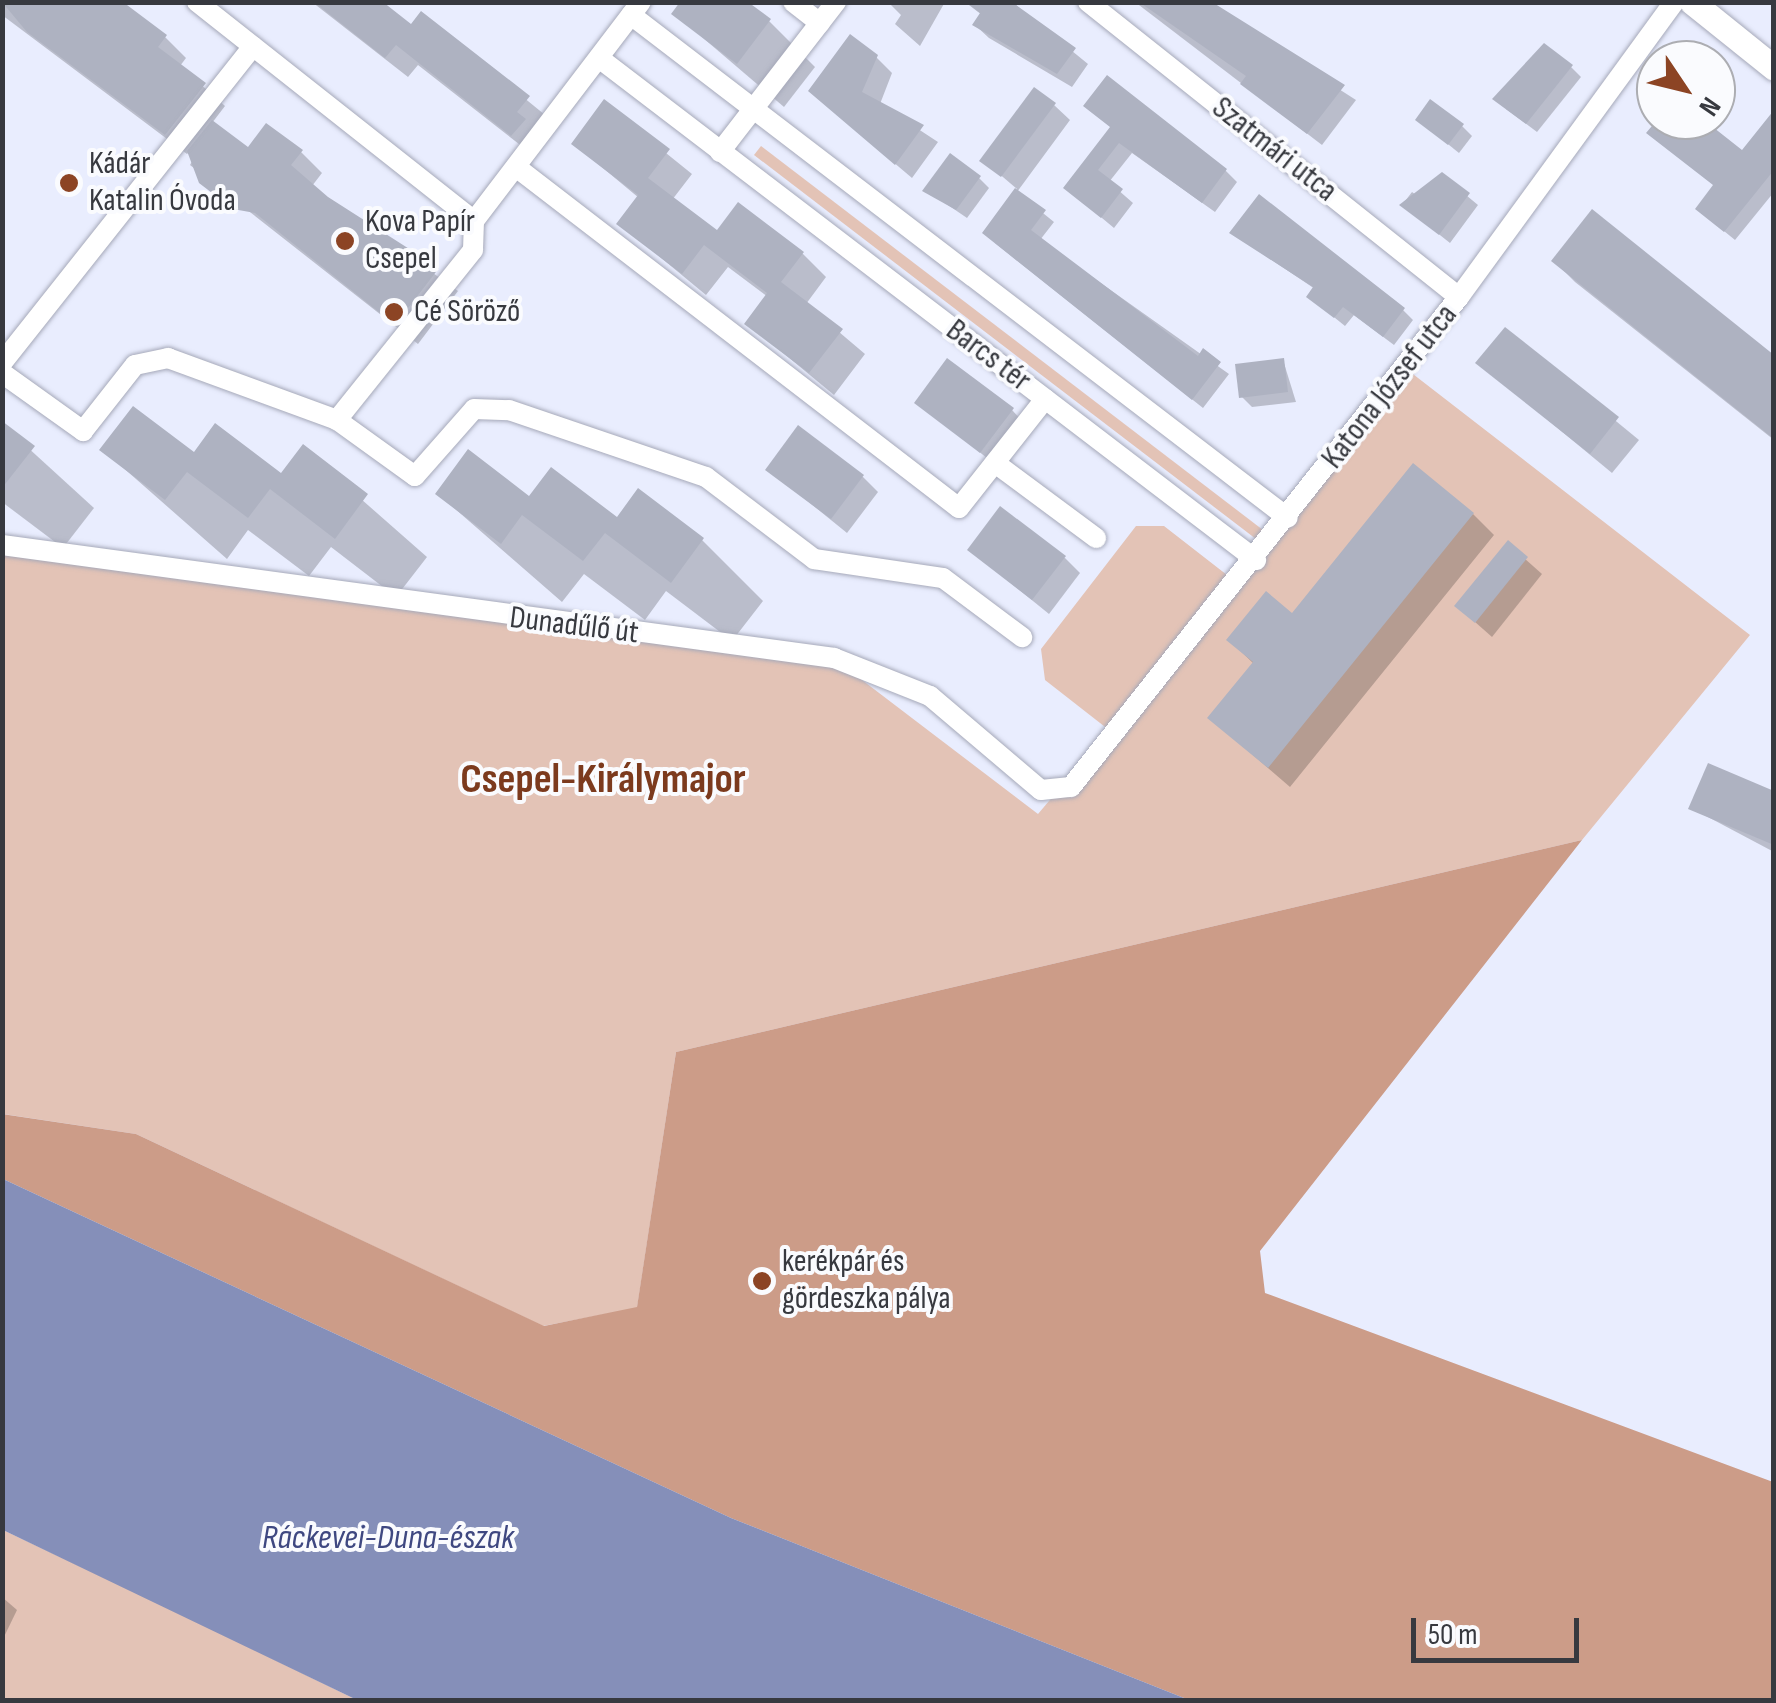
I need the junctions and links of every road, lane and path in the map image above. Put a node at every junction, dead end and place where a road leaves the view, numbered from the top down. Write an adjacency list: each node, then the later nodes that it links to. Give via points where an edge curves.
1 (197, 2): 9 (street)
2 (793, 2): 8 (street)
3 (836, 2): 8 (street)
4 (1088, 2): 16 (street, Szatmári utca)
5 (1674, 2): 16 (street, Katona József utca)
6 (1692, 2): 11 (street)
7 (636, 9): 10 (street); 12 (street, Barcs tér)
8 (820, 23): 12 (street)
9 (253, 46): 15 (street); 17 (street)
10 (598, 58): 13 (street, Barcs tér); 14 (street)
11 (1774, 68)
12 (753, 109): 13 (street); 22 (street, Barcs tér)
13 (720, 152): 19 (street, Barcs tér)
14 (516, 168): 15 (street); 21 (street, via 959,508)
15 (474, 221): 20 (street, via 473,250)
16 (1460, 297): 22 (street, Katona József utca)
17 (2, 363)
18 (2, 373): 20 (street, via 83,431 135,365 168,358)
19 (1046, 399): 21 (street); 25 (street, Barcs tér)
20 (337, 420): 26 (street, via 415,476 474,409 510,410 706,477 814,559 943,578)
21 (995, 463): 23 (street)
22 (1288, 518): 25 (street, Katona József utca)
23 (1096, 538)
24 (2, 545): 27 (street, Dunadűlő út, via 834,658 930,696 1041,790 1070,787)
25 (1256, 560): 27 (street, Katona József utca)
26 (1022, 638)
27 (1094, 762)

